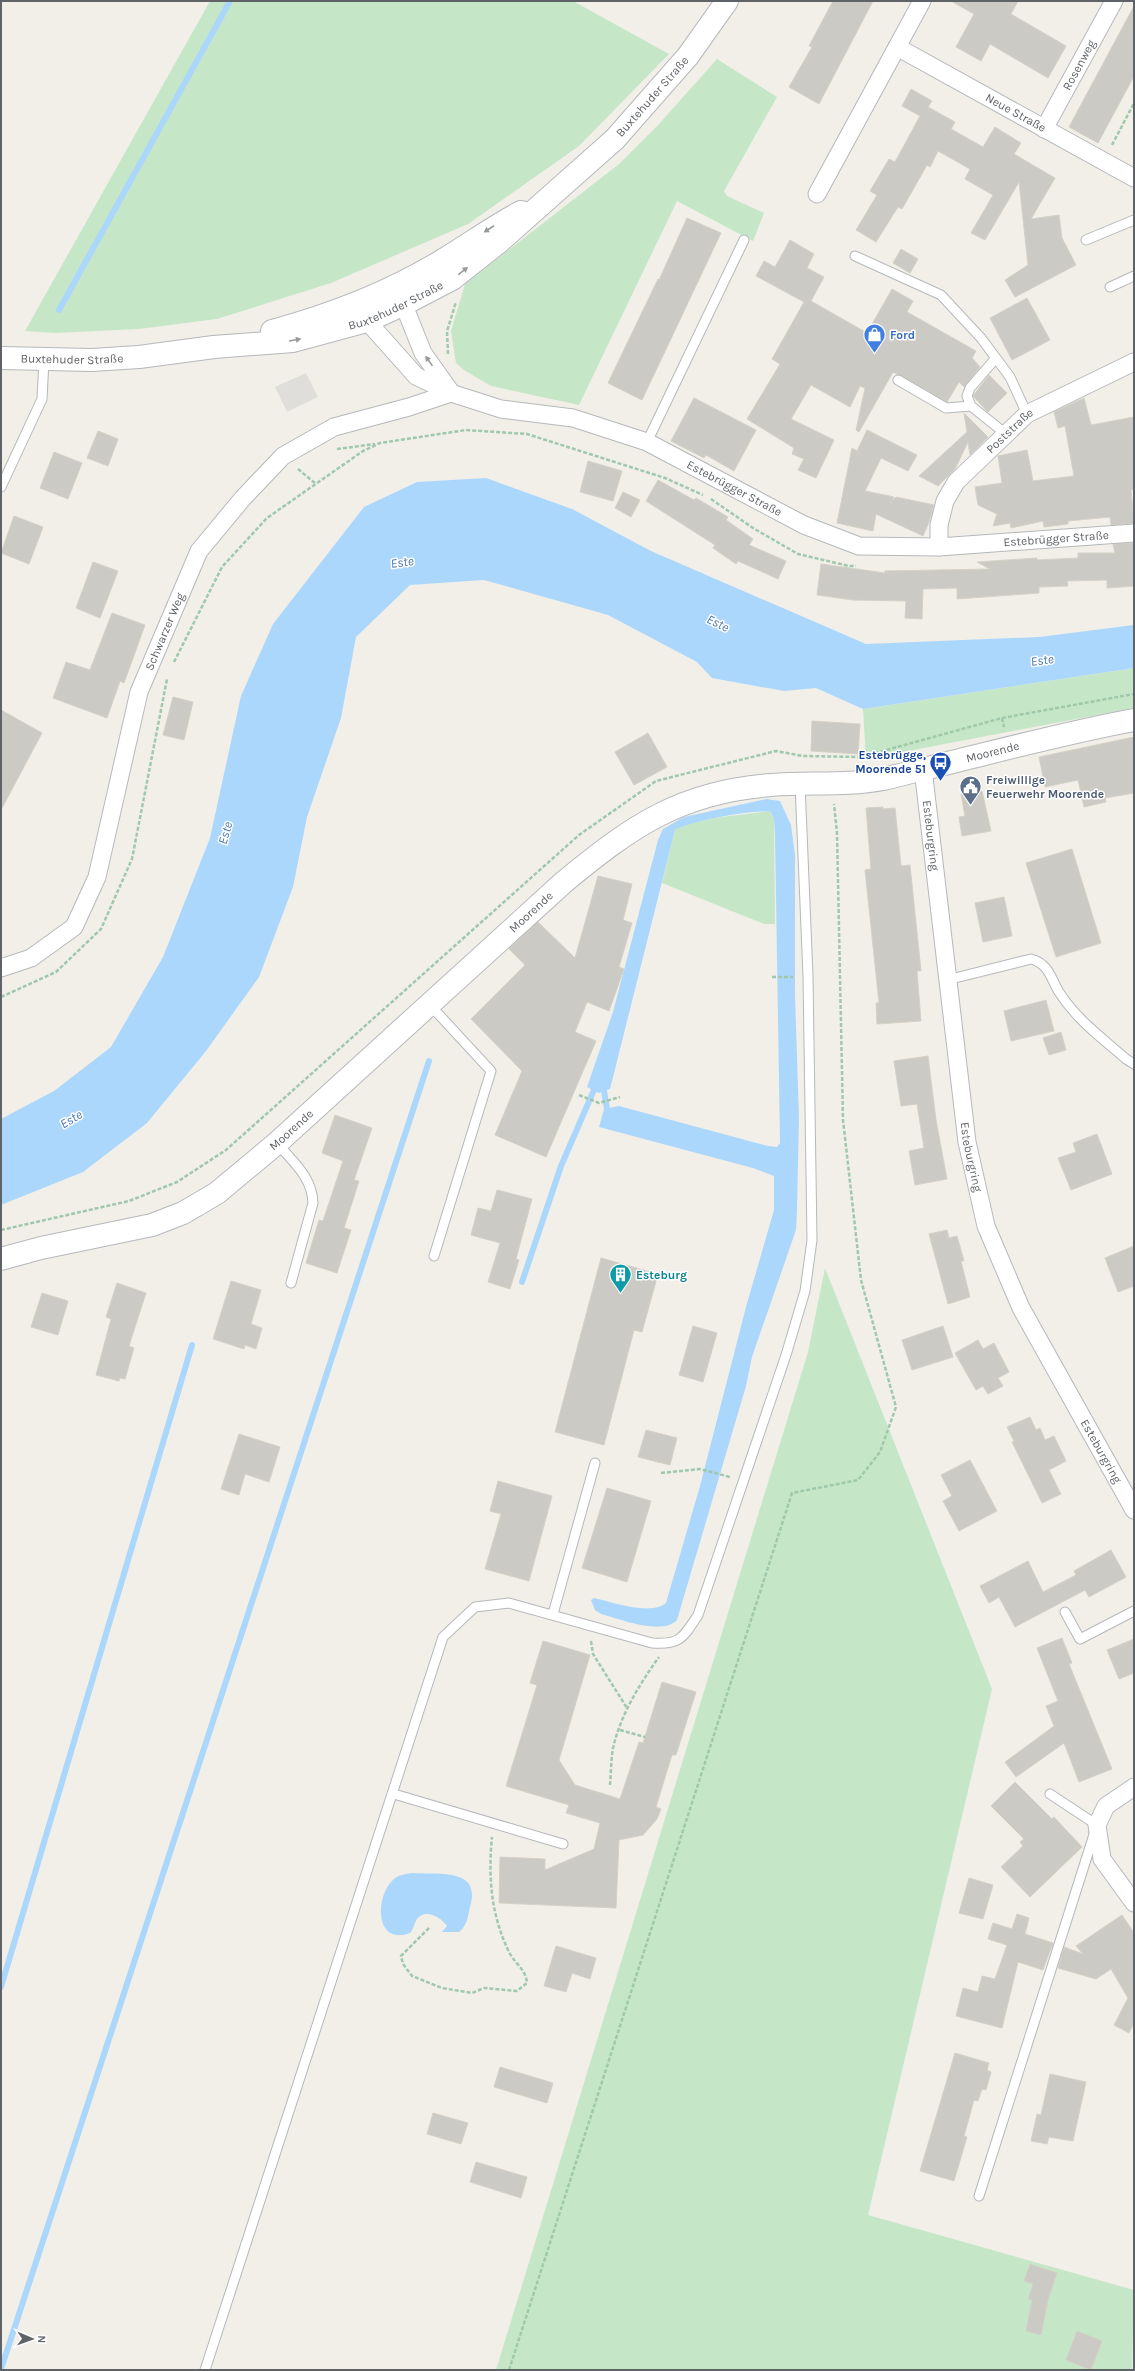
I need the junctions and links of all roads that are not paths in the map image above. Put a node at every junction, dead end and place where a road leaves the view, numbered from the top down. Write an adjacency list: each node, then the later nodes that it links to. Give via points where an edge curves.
1 (726, 1): 8 (street, Buxtehuder Straße, via 688,56 649,103 615,139)
2 (922, 1): 4 (street)
3 (1114, 1): 5 (street, Rosenweg)
4 (897, 47): 5 (street, Neue Straße); 7 (street)
5 (1044, 129): 6 (street, Neue Straße)
6 (1134, 178)
7 (817, 194)
8 (548, 197): 14 (street, Buxtehuder Straße, one-way to 14, via 493,227 443,261); 16 (street, Buxtehuder Straße, one-way to 8, via 452,279 499,242)
9 (1134, 220): 11 (lane)
10 (744, 240): 27 (lane)
11 (1086, 240)
12 (855, 256): 19 (lane, via 941,296)
13 (1134, 276): 15 (lane)
14 (395, 285): 16 (street); 17 (street, Buxtehuder Straße)
15 (1110, 287)
16 (404, 304): 17 (street, Buxtehuder Straße); 23 (street, one-way to 16, via 423,353)
17 (364, 312): 20 (street, Buxtehuder Straße, via 293,341 214,347 139,358); 23 (street, Estebrügger Straße, via 416,376)
18 (1, 358): 20 (street, Buxtehuder Straße)
19 (996, 358): 24 (lane, via 970,388 967,396); 25 (lane, via 1010,377)
20 (44, 360): 28 (lane, via 42,399)
21 (1134, 362): 25 (street, Poststraße)
22 (898, 380): 24 (lane, via 946,408)
23 (451, 393): 27 (street, Estebrügger Straße, via 501,410 573,418); 34 (street, Schwarzer Weg, via 334,427 283,456 243,498 199,551 139,692 97,877 74,927 31,958)
24 (972, 406): 26 (lane)
25 (1027, 414): 26 (street, Poststraße)
26 (1006, 434): 30 (street, Poststraße, via 956,482 942,513)
27 (647, 442): 30 (street, Estebrügger Straße, via 804,525 859,546)
28 (1, 487)
29 (1134, 533): 30 (street, Estebrügger Straße)
30 (939, 547)
31 (1134, 720): 32 (street, Moorende)
32 (923, 769): 33 (street, Moorende, via 883,779); 35 (street, Esteburgring)
33 (800, 784): 36 (street, Moorende, via 770,785 707,795 640,823 564,882); 46 (lane, via 808,976 812,1240 805,1291 786,1355 698,1615 685,1635 669,1644 652,1643)
34 (1, 968)
35 (947, 980): 37 (lane, via 1031,959 1040,961 1047,967 1059,992 1079,1018); 43 (street, Esteburgring, via 967,1142 986,1226 1021,1308)
36 (430, 1005): 38 (street, Moorende); 39 (lane, via 491,1071)
37 (1134, 1064)
38 (277, 1143): 40 (street, Moorende, via 217,1193 183,1213 152,1225); 41 (lane, via 310,1184 312,1194 313,1204)
39 (434, 1256)
40 (1, 1259)
41 (291, 1283)
42 (595, 1463): 46 (lane)
43 (1134, 1510)
44 (1134, 1611): 45 (lane, via 1080,1639)
45 (1065, 1612)
46 (553, 1614): 48 (lane, via 509,1603 475,1607 443,1636)
47 (1134, 1787): 50 (street, via 1106,1806)
48 (394, 1794): 51 (lane); 54 (lane)
49 (1050, 1794): 50 (lane)
50 (1097, 1825): 52 (street, via 1102,1859); 53 (lane)
51 (564, 1844)
52 (1134, 1903)
53 (979, 2196)
54 (205, 2370)

